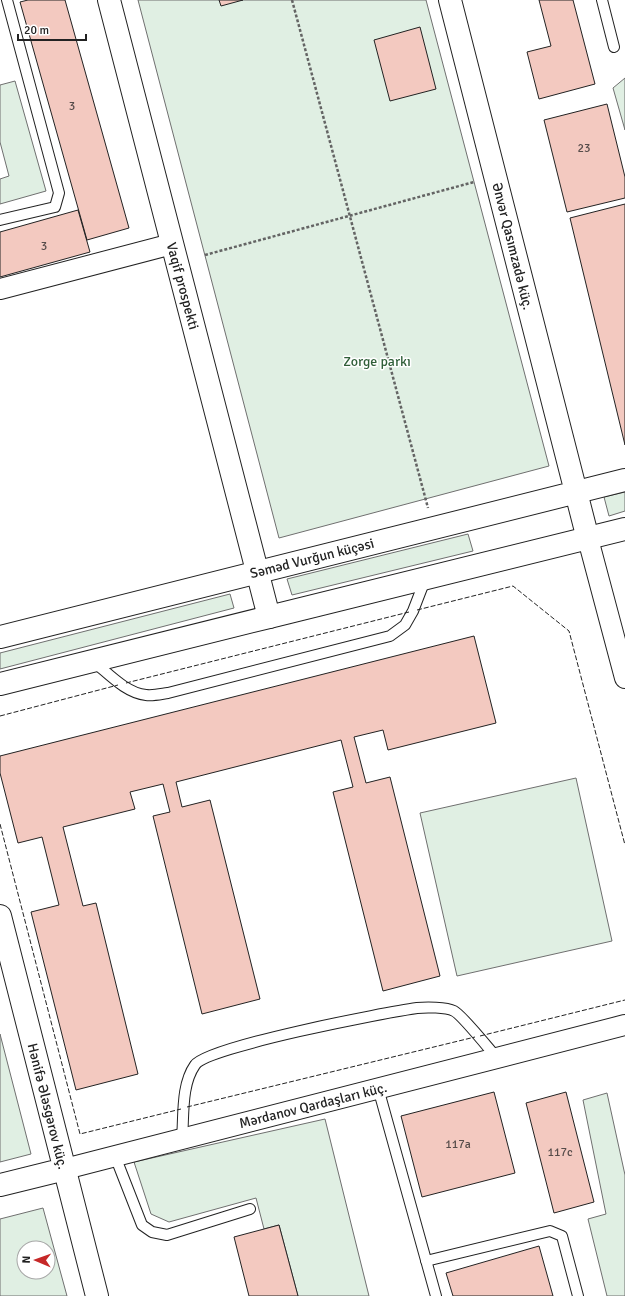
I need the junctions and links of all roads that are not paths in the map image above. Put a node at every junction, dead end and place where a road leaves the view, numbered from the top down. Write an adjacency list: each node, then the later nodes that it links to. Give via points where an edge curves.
1 (7, 0): 6 (lane, via 59,193 55,207)
2 (109, 0): 7 (main road, Vaqif prospekti)
3 (450, 0): 10 (main road, Ənvər Qasımzadə küç.)
4 (602, 0): 5 (lane)
5 (614, 48)
6 (0, 220)
7 (172, 244): 8 (street); 13 (main road, Vaqif prospekti)
8 (0, 289)
9 (625, 480): 10 (main road, Səməd Vurğun küçəsi)
10 (576, 492): 12 (main road, Ənvər Qasımzadə küç.); 13 (main road, Səməd Vurğun küçəsi)
11 (625, 529): 12 (main road)
12 (588, 538): 14 (main road); 18 (street)
13 (257, 572): 15 (main road, Vaqif prospekti); 16 (main road, Səməd Vurğun küçəsi)
14 (425, 579): 15 (main road); 17 (lane, via 405,625 390,636 168,693 146,695 133,690 121,684)
15 (269, 617): 17 (main road)
16 (0, 637)
17 (93, 660): 19 (main road)
18 (625, 678)
19 (0, 684)
20 (0, 916): 26 (main road, Hənifə Ələsgərov küç.)
21 (625, 1025): 22 (street, Mərdanov Qardaşları küç.)
22 (497, 1058): 23 (street, Mərdanov Qardaşları küç.); 24 (lane, via 454,1011 434,1008 418,1008 359,1018 239,1046 208,1055 195,1064 186,1084)
23 (378, 1088): 24 (street, Mərdanov Qardaşları küç.); 29 (lane)
24 (182, 1139): 25 (street, Mərdanov Qardaşları küç.)
25 (115, 1156): 26 (street, Mərdanov Qardaşları küç.); 28 (lane, via 142,1225 152,1232 167,1235)
26 (64, 1169): 27 (main road, Mərdanov Qardaşları küç.); 30 (main road, Hənifə Ələsgərov küç.)
27 (0, 1185)
28 (250, 1209)
29 (426, 1261): 31 (lane); 32 (lane, via 550,1231 562,1236)
30 (97, 1296)
31 (436, 1296)
32 (578, 1296)

